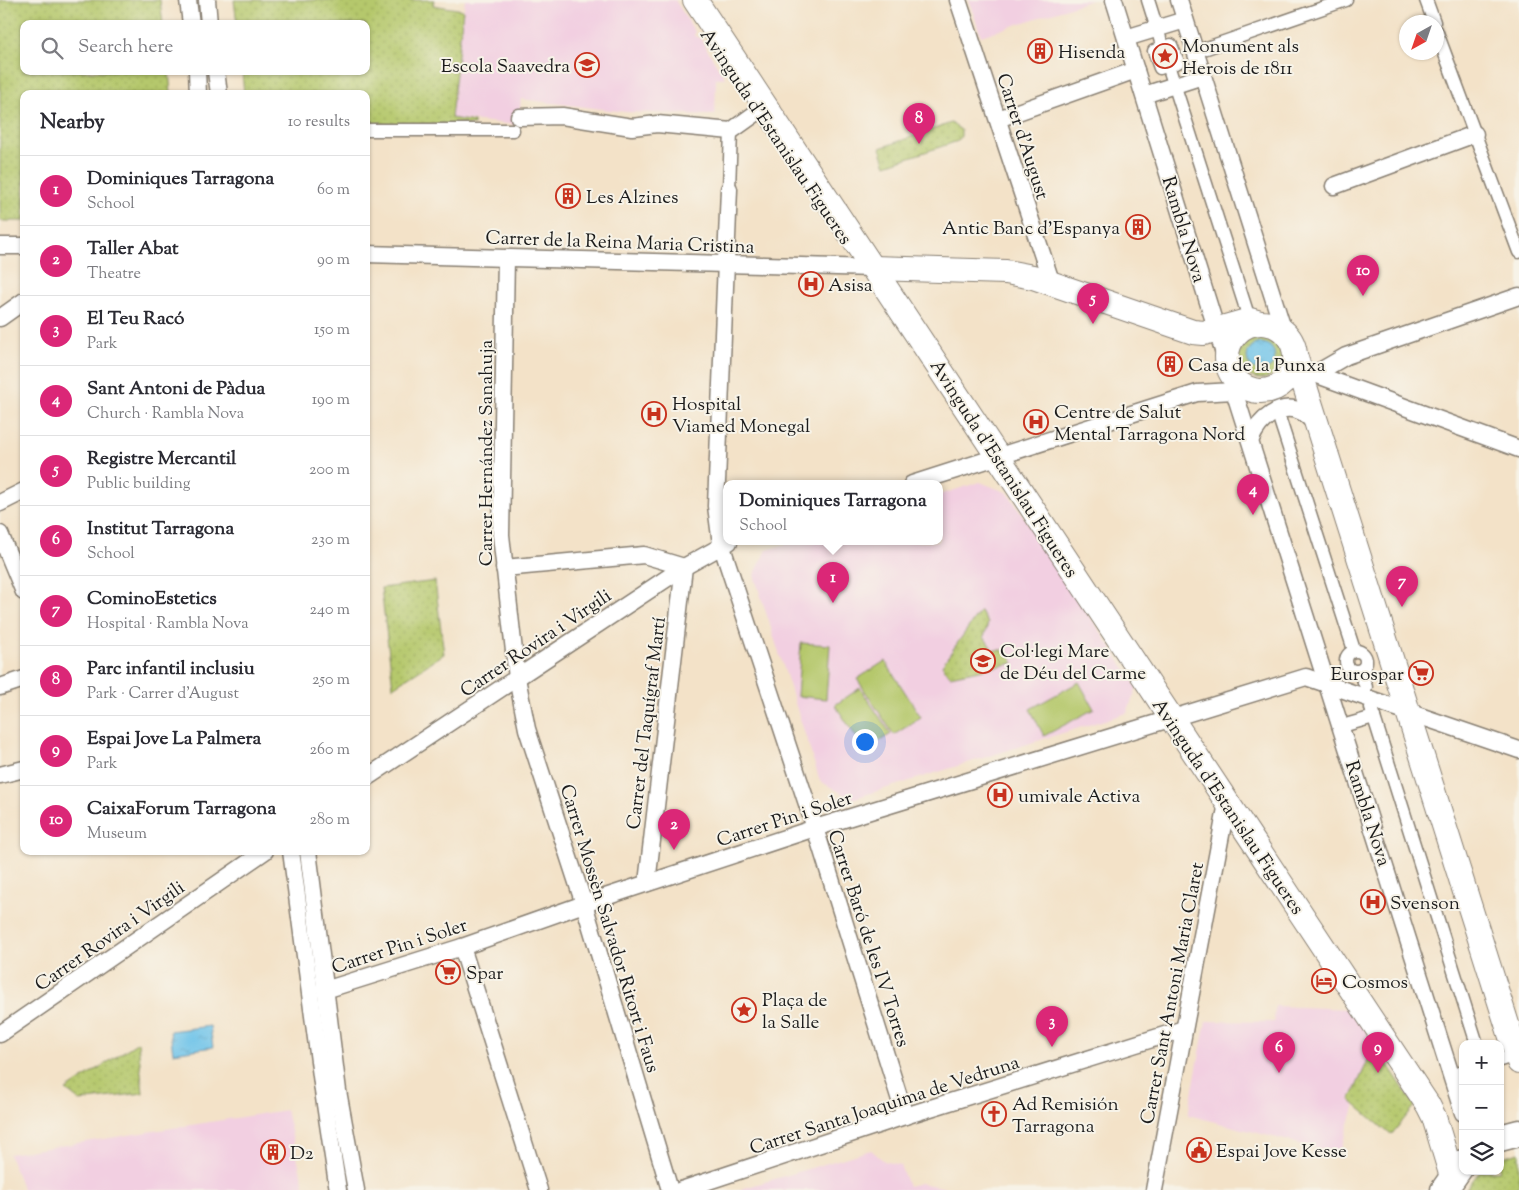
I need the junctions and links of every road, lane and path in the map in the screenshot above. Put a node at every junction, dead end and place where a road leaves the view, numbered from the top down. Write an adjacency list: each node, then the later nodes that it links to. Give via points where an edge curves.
1 (188, 0): 12 (street)
2 (207, 0): 13 (street)
3 (685, 0): 27 (main road, Avinguda d'Estanislau Figueres)
4 (695, 0): 41 (main road, Avinguda d'Estanislau Figueres)
5 (958, 0): 28 (street, Carrer d'August)
6 (1114, 0): 16 (street, Rambla Nova)
7 (1148, 0): 15 (street, Rambla Nova)
8 (1179, 0): 14 (street)
9 (1346, 0): 18 (street)
10 (1426, 0): 11 (street)
11 (1431, 15)
12 (190, 20)
13 (209, 20)
14 (1185, 20): 15 (street); 18 (street)
15 (1157, 28): 16 (street); 23 (street, Rambla Nova, via 1163,48 1171,45 1178,62 1168,65)
16 (1126, 38): 19 (street, Rambla Nova)
17 (1444, 51): 32 (street)
18 (1195, 52): 22 (street)
19 (1136, 70): 26 (street, Rambla Nova); 28 (street)
20 (197, 75): 24 (street)
21 (217, 75): 25 (street)
22 (1203, 76): 23 (street); 48 (street)
23 (1174, 85): 26 (street); 45 (street, Rambla Nova)
24 (198, 90)
25 (218, 90)
26 (1144, 95): 47 (street, Rambla Nova)
27 (759, 111): 31 (street); 41 (main road, Avinguda d'Estanislau Figueres, via 845,240)
28 (998, 118): 42 (street, Carrer d'August)
29 (516, 123): 30 (street); 31 (street, via 562,116 632,127 656,124)
30 (370, 130)
31 (730, 131): 34 (street)
32 (1475, 134): 33 (street); 37 (street)
33 (1334, 186)
34 (729, 189): 40 (street, Carrer Baró de les IV Torres)
35 (0, 246): 36 (street)
36 (20, 246)
37 (1519, 252)
38 (370, 254): 39 (street, Carrer de la Reina Maria Cristina)
39 (506, 258): 40 (street, Carrer de la Reina Maria Cristina); 66 (street, Carrer Hernández Sanahuja, via 501,535)
40 (726, 264): 41 (street, Carrer de la Reina Maria Cristina); 62 (street, Carrer Baró de les IV Torres, via 716,506)
41 (872, 268): 42 (main road, via 1006,272); 57 (main road, Avinguda d'Estanislau Figueres)
42 (1052, 284): 47 (main road, via 1193,332)
43 (1519, 296): 50 (street, via 1346,356)
44 (20, 307): 46 (street)
45 (1252, 317): 47 (main road); 48 (main road); 51 (main road, via 1236,333 1227,352)
46 (0, 318)
47 (1217, 329): 51 (street, Rambla Nova)
48 (1284, 332): 49 (main road, via 1294,346)
49 (1295, 355): 50 (main road); 52 (main road, via 1294,367)
50 (1309, 376): 52 (street); 54 (main road); 56 (street)
51 (1235, 379): 52 (main road, via 1264,391); 55 (street, Rambla Nova); 57 (street)
52 (1280, 386)
53 (1277, 411): 54 (street, via 1303,412); 55 (street, via 1262,420); 72 (street, via 1354,650 1348,654 1346,663 1353,671 1360,671)
54 (1319, 427): 73 (main road)
55 (1250, 439): 70 (street, Rambla Nova)
56 (1519, 449)
57 (998, 457): 58 (street); 74 (main road, Avinguda d'Estanislau Figueres)
58 (925, 480)
59 (20, 493): 60 (street)
60 (0, 504)
61 (0, 534): 67 (street)
62 (723, 535)
63 (723, 544): 65 (street, Carrer Rovira i Virgili)
64 (726, 545): 81 (street, Carrer Baró de les IV Torres)
65 (684, 567): 66 (street, via 644,555); 68 (street, Carrer Rovira i Virgili); 85 (street, Carrer del Taquígraf Martí)
66 (504, 568): 68 (street, Carrer Hernández Sanahuja)
67 (20, 582)
68 (516, 678): 79 (street, Carrer Rovira i Virgili); 86 (street, Carrer Mossèn Salvador Ritort i Faus, via 527,729)
69 (20, 680): 71 (street)
70 (1328, 685): 73 (street); 74 (street, Carrer Pin i Soler, via 1306,677); 93 (street, Rambla Nova)
71 (0, 687)
72 (1366, 687)
73 (1407, 710): 76 (street); 92 (main road)
74 (1170, 718): 80 (main road, Avinguda d'Estanislau Figueres); 81 (street, Carrer Pin i Soler)
75 (1349, 724): 91 (street, Rambla Nova, via 1373,712)
76 (1519, 750)
77 (20, 770): 78 (street)
78 (0, 775)
79 (370, 775)
80 (1227, 803): 89 (street, Carrer Sant Antoni Maria Claret); 97 (main road, Avinguda d'Estanislau Figueres, via 1428,1105)
81 (815, 828): 85 (street, Carrer Pin i Soler); 94 (street, Carrer Baró de les IV Torres)
82 (259, 855): 90 (street, Carrer Rovira i Virgili)
83 (292, 855): 98 (street)
84 (309, 855): 88 (street)
85 (647, 883): 86 (street, Carrer Pin i Soler)
86 (584, 904): 87 (street, Carrer Pin i Soler); 101 (street, Carrer Mossèn Salvador Ritort i Faus)
87 (462, 947): 88 (street, Carrer Pin i Soler); 100 (street)
88 (326, 990): 99 (street, via 338,1090)
89 (1184, 1029): 94 (street, Carrer Santa Joaquima de Vedruna); 103 (street, Carrer Sant Antoni Maria Claret)
90 (0, 1034)
91 (1476, 1040)
92 (1510, 1060)
93 (1459, 1100)
94 (906, 1116): 102 (street, Carrer Santa Joaquima de Vedruna)
95 (1519, 1133): 96 (main road)
96 (1504, 1137)
97 (1453, 1177)
98 (338, 1190)
99 (356, 1190)
100 (539, 1190)
101 (670, 1190)
102 (682, 1190)
103 (1154, 1190)

